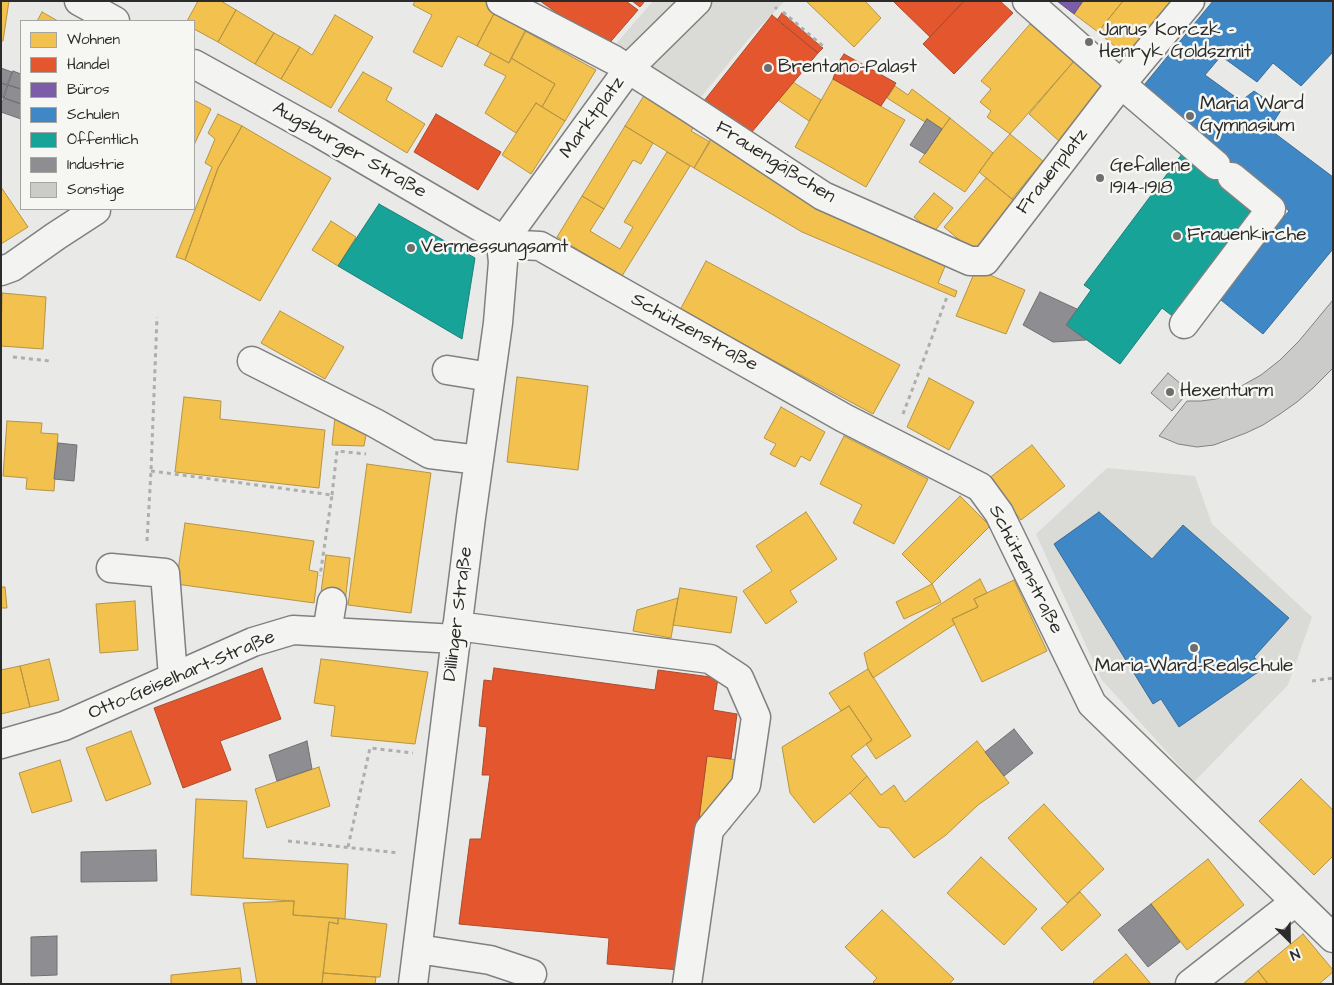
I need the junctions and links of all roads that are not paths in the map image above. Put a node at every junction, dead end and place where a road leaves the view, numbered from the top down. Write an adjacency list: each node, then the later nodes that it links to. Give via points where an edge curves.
1 (79, 1): 6 (street)
2 (501, 1): 8 (street, Frauengäßchen)
3 (697, 1): 8 (street, Marktplatz)
4 (1027, 1): 9 (street)
5 (1190, 1): 9 (street, Frauenplatz)
6 (113, 20)
7 (195, 65): 11 (street, Augsburger Straße, via 436,201 491,234)
8 (629, 69): 11 (street, Marktplatz); 12 (street, Frauengäßchen, via 823,196 970,261)
9 (1121, 84): 12 (street, Frauenplatz); 14 (street, via 1271,209)
10 (96, 215): 13 (street)
11 (501, 244): 17 (street, Dillinger Straße, via 503,262 498,323); 25 (street, Schützenstraße, via 540,246 844,418 980,487 999,513 1092,704)
12 (985, 260)
13 (1, 271)
14 (1184, 324)
15 (252, 361): 18 (street, via 430,454)
16 (447, 370): 17 (street)
17 (490, 377): 18 (street, Dillinger Straße)
18 (479, 460): 22 (street, Dillinger Straße)
19 (111, 568): 23 (street, via 164,573)
20 (326, 592): 21 (street)
21 (327, 632): 22 (street, Otto-Geiselhart-Straße); 23 (street, Otto-Geiselhart-Straße, via 293,630 253,642)
22 (456, 633): 27 (street, Dillinger Straße); 30 (street, Otto-Geiselhart-Straße, via 710,659 739,678 756,717 746,785 709,830)
23 (173, 677): 24 (street, Otto-Geiselhart-Straße, via 64,726)
24 (1, 744)
25 (1295, 902): 26 (street, Schützenstraße); 31 (street)
26 (1333, 938)
27 (418, 949): 28 (street, via 490,960); 29 (street, Dillinger Straße)
28 (532, 974)
29 (413, 984)
30 (687, 984)
31 (1190, 984)

